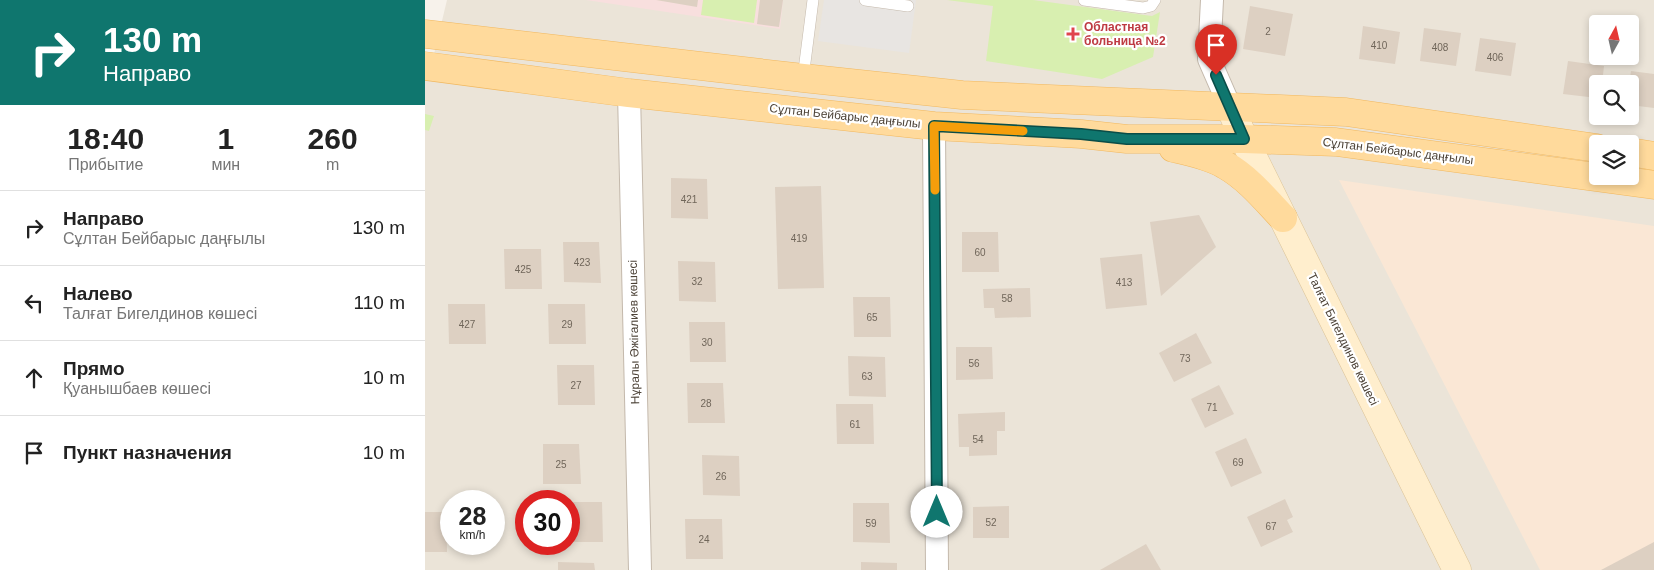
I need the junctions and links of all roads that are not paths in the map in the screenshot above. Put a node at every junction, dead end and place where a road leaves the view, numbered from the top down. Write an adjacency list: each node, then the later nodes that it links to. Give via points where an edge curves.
1 (813, 0): 9 (lane)
2 (865, 0): 6 (lane)
3 (1084, 0): 4 (lane, via 1143,8 1151,6)
4 (1155, 0)
5 (1212, 0): 11 (street, via 1209,60)
6 (908, 6)
7 (425, 34): 9 (main road)
8 (425, 66): 10 (main road, Сұлтан Бейбарыс даңғылы)
9 (803, 78): 11 (main road, via 962,95)
10 (629, 94): 12 (main road, Сұлтан Бейбарыс даңғылы); 20 (street, Нұралы Әжiгалиев көшесi)
11 (1230, 107): 14 (street, Талғат Бигелдинов көшесі); 15 (main road, via 1346,112)
12 (934, 126): 13 (main road, Сұлтан Бейбарыс даңғылы); 21 (street)
13 (1127, 139): 14 (main road, Сұлтан Бейбарыс даңғылы); 19 (main road, via 1191,152 1225,164 1248,181)
14 (1244, 139): 18 (main road, Сұлтан Бейбарыс даңғылы, via 1336,142); 19 (street, Талғат Бигелдинов көшесі)
15 (1589, 147)
16 (1639, 154): 17 (main road)
17 (1654, 156)
18 (1654, 185)
19 (1283, 218): 22 (street, Талғат Бигелдинов көшесі)
20 (640, 570)
21 (937, 570)
22 (1457, 570)

